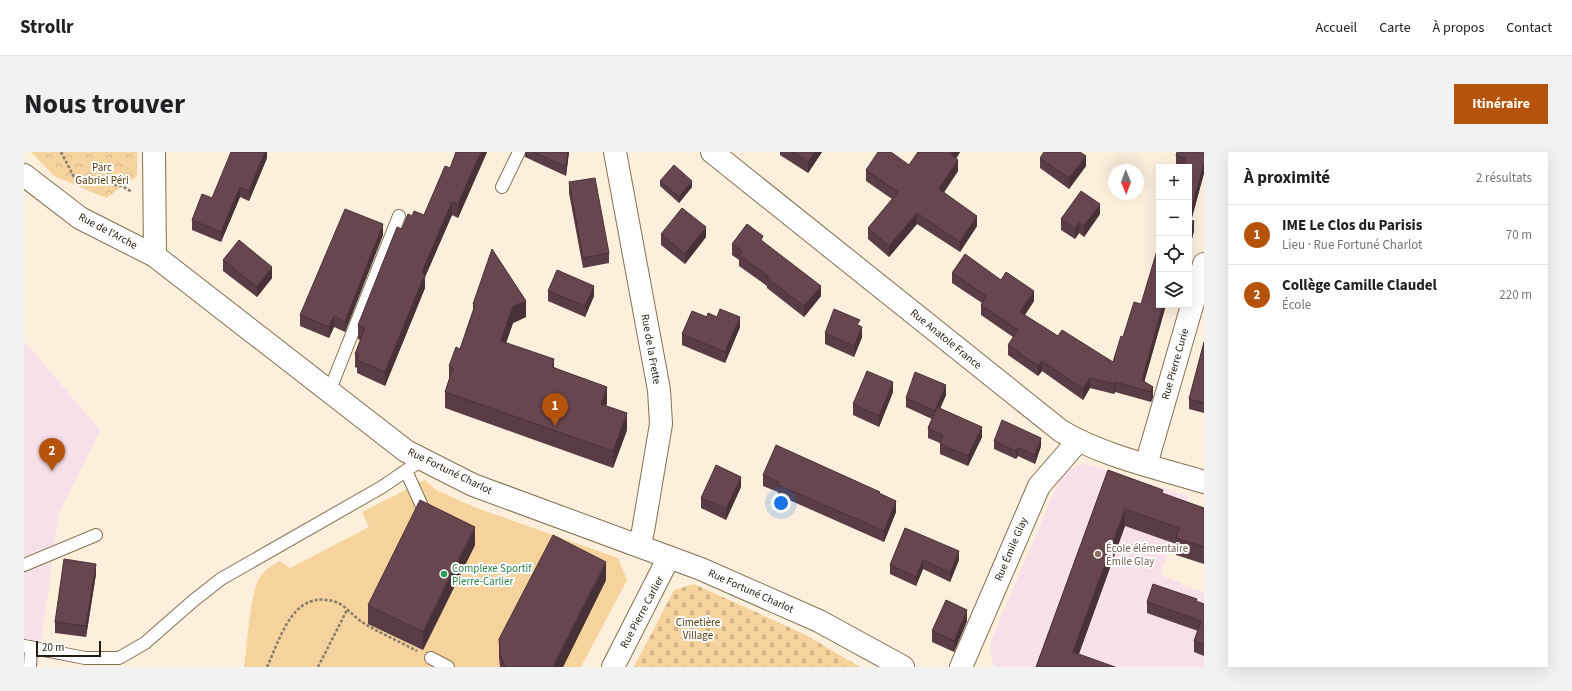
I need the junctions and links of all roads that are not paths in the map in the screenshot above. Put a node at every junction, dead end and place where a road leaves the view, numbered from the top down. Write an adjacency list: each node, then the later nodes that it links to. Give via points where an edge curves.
1 (154, 152): 8 (street)
2 (518, 152): 6 (lane)
3 (615, 152): 17 (street, Rue de la Frette, via 659,390 661,424 644,531)
4 (712, 152): 11 (street, Rue Anatole France, via 1061,431)
5 (24, 175): 8 (street, Rue de l'Arche, via 80,218)
6 (502, 187)
7 (399, 216): 10 (lane)
8 (155, 256): 10 (street, Rue Fortuné Charlot)
9 (1204, 264): 13 (street, Rue Pierre Curie)
10 (329, 392): 12 (street, Rue Fortuné Charlot, via 406,451)
11 (1078, 441): 13 (street, Rue Anatole France); 26 (street, Rue Émile Glay, via 1039,486)
12 (414, 465): 15 (lane); 17 (street, Rue Fortuné Charlot); 20 (lane, via 382,487 221,579 145,643 119,658 85,658)
13 (1146, 465): 14 (street, Rue Anatole France)
14 (1204, 482)
15 (422, 506)
16 (96, 535): 19 (lane)
17 (639, 546): 18 (street, Rue Fortuné Charlot)
18 (669, 557): 24 (street, Rue Pierre Carlier); 25 (street, Rue Fortuné Charlot, via 819,620)
19 (24, 566)
20 (27, 647): 22 (lane)
21 (431, 658): 23 (lane)
22 (30, 667)
23 (448, 667)
24 (613, 667)
25 (903, 667)
26 (961, 667)

